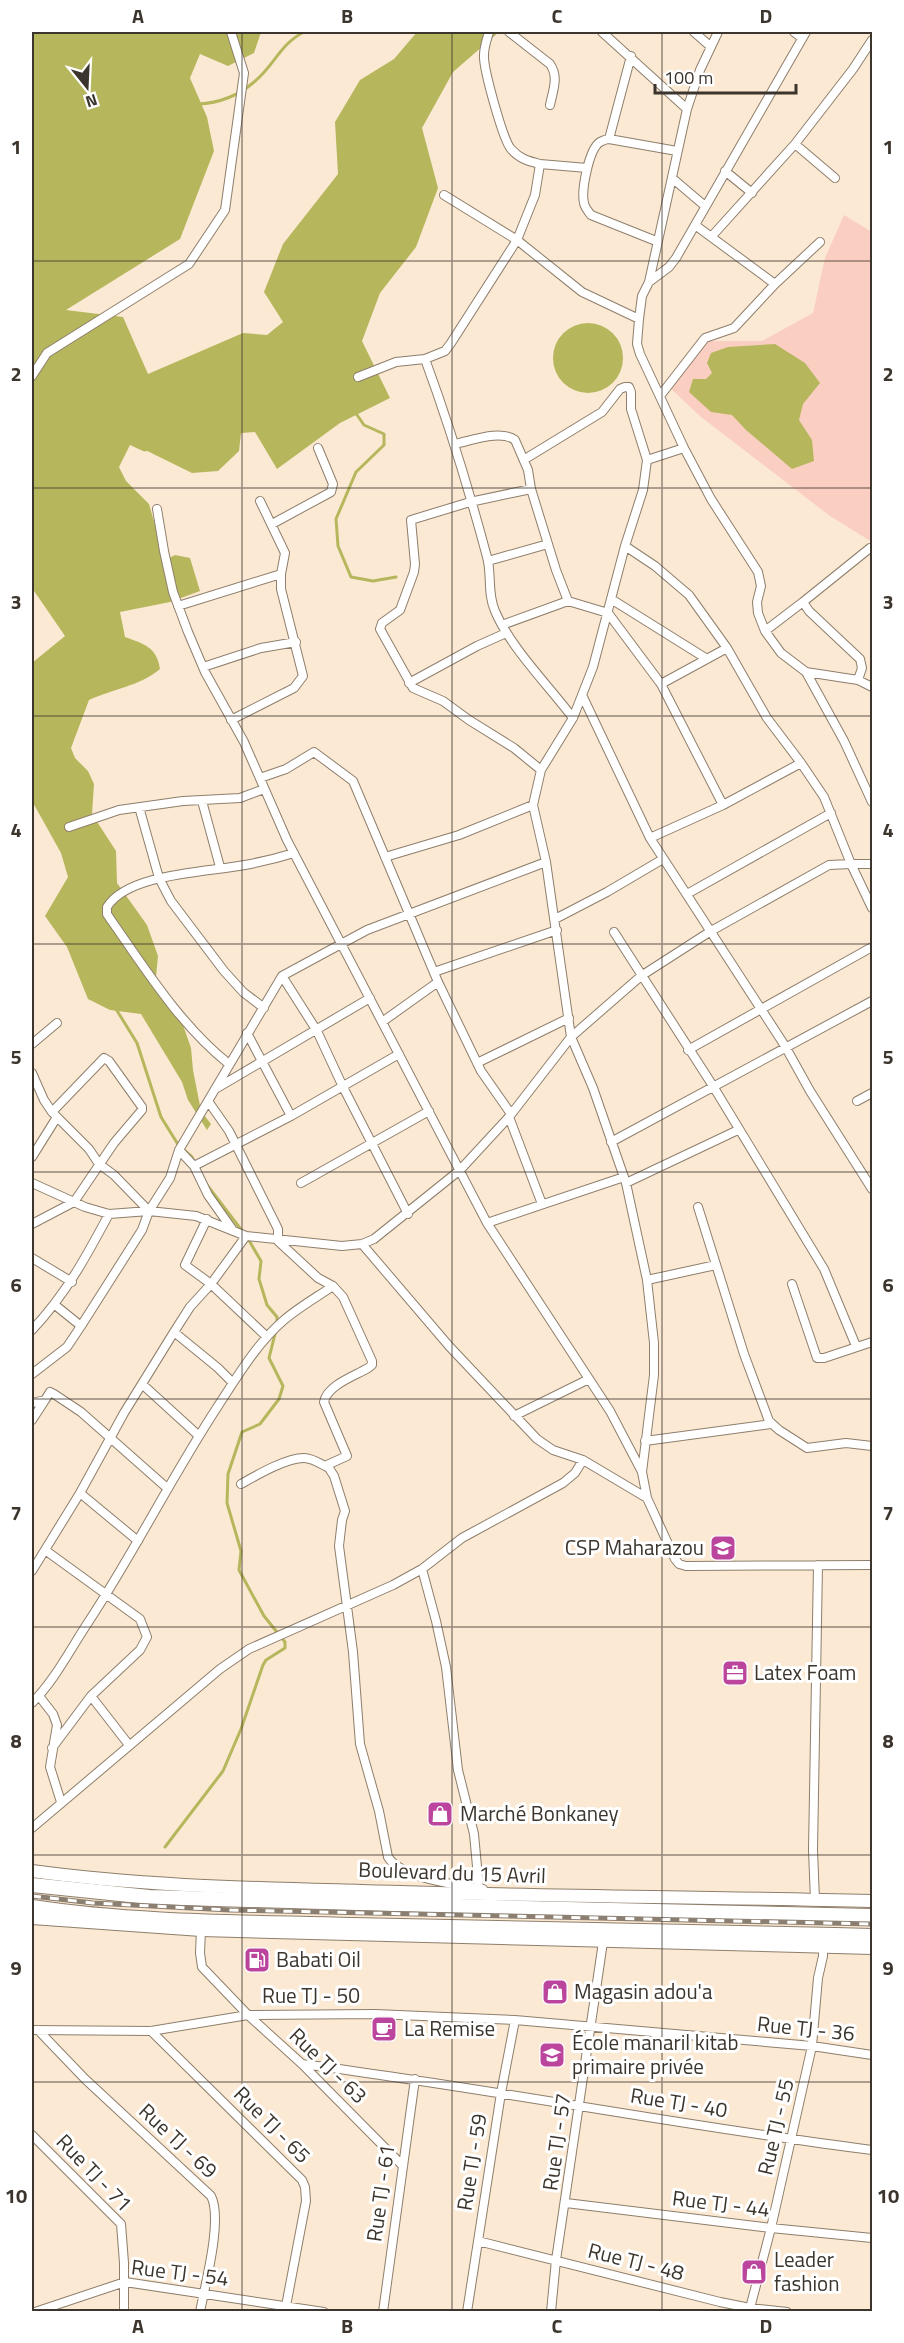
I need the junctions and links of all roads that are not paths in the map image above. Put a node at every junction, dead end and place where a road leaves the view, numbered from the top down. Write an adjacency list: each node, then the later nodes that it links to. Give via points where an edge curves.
1 (231, 32): 35 (street, via 244,73 225,210 189,264 46,353)
2 (489, 32): 18 (street, via 485,63 505,141 525,161)
3 (509, 32): 13 (street, via 554,70)
4 (602, 32): 12 (street)
5 (694, 32): 10 (street)
6 (718, 32): 10 (street)
7 (794, 32): 8 (street)
8 (804, 35): 20 (street)
9 (873, 40): 11 (street)
10 (710, 46): 14 (street)
11 (870, 51): 16 (street)
12 (631, 56): 14 (street); 15 (street)
13 (550, 105)
14 (687, 109): 17 (street)
15 (609, 139): 17 (street); 19 (street, via 595,147)
16 (795, 144): 22 (street); 23 (street)
17 (677, 152): 21 (street)
18 (540, 164): 19 (street); 28 (street, via 535,195)
19 (587, 168): 29 (street, via 583,196 586,210)
20 (725, 171): 23 (street); 25 (street)
21 (672, 178): 25 (street); 29 (street)
22 (835, 178)
23 (752, 193): 27 (street)
24 (444, 195): 28 (street)
25 (705, 206): 26 (street)
26 (695, 225): 27 (street); 31 (street, via 669,267)
27 (712, 236): 32 (street)
28 (517, 240): 33 (street, via 582,292); 34 (street, via 445,351)
29 (656, 241): 31 (street)
30 (820, 242): 32 (street)
31 (649, 282): 33 (street, via 642,296)
32 (775, 284): 37 (street, via 734,328 705,338)
33 (639, 319): 37 (street, via 637,344)
34 (425, 359): 36 (street, via 396,362); 38 (street)
35 (32, 376)
36 (358, 377)
37 (660, 396): 40 (street)
38 (454, 444): 41 (street, via 492,436 511,437); 45 (street)
39 (318, 448): 47 (street, via 333,484 332,492)
40 (684, 448): 42 (street); 59 (street, via 719,514 758,572 758,613)
41 (525, 459): 42 (street, via 602,412 620,389 629,387 631,409); 43 (street)
42 (647, 460): 49 (street, via 643,490)
43 (531, 489): 45 (street); 48 (street)
44 (260, 501): 47 (street)
45 (470, 502): 51 (street); 66 (street, via 411,519 414,572 400,610 380,626)
46 (157, 509): 56 (street)
47 (272, 524): 52 (street, via 285,553)
48 (548, 544): 51 (street); 54 (street)
49 (625, 546): 53 (street); 61 (street, via 679,584)
50 (870, 548): 55 (street)
51 (488, 561): 58 (street, via 494,610)
52 (281, 574): 56 (street); 60 (street, via 281,589)
53 (611, 599): 57 (street); 62 (street)
54 (568, 601): 57 (street); 58 (street)
55 (803, 602): 59 (street); 65 (street, via 860,659)
56 (178, 606): 63 (street)
57 (608, 613): 67 (street); 69 (street, via 599,652)
58 (504, 629): 66 (street); 70 (street)
59 (765, 631): 64 (street, via 781,653)
60 (296, 642): 63 (street, via 261,648); 71 (street, via 303,671 298,685)
61 (727, 648): 62 (street); 72 (street, via 767,718)
62 (707, 659): 67 (street)
63 (203, 668): 71 (street)
64 (806, 672): 65 (street); 77 (street)
65 (858, 680): 68 (street)
66 (409, 683): 73 (street, via 443,701)
67 (661, 684): 79 (street)
68 (873, 687)
69 (582, 695): 70 (street); 83 (street)
70 (573, 718): 73 (street)
71 (231, 720): 74 (street)
72 (801, 763): 79 (street); 81 (street)
73 (541, 770): 78 (street)
74 (260, 778): 75 (street); 85 (street, via 286,769 314,752 353,781)
75 (264, 789): 76 (street, via 240,798); 84 (street)
76 (202, 801): 80 (street); 90 (street)
77 (873, 802)
78 (533, 805): 85 (street, via 459,835); 87 (street)
79 (723, 805): 83 (street)
80 (139, 807): 82 (street); 91 (street)
81 (831, 813): 88 (street); 92 (street)
82 (69, 826)
83 (650, 838): 86 (street)
84 (294, 854): 90 (street); 99 (street)
85 (385, 857): 94 (street)
86 (663, 859): 92 (street); 95 (street)
87 (546, 862): 94 (street); 95 (street)
88 (851, 864): 89 (street); 93 (street); 97 (street, via 829,865)
89 (873, 864)
90 (220, 867): 91 (street)
91 (159, 878): 107 (street, via 171,901 224,971); 120 (street, via 119,896 108,904 107,914 156,983 211,1049)
92 (687, 894): 97 (street)
93 (873, 908)
94 (409, 914): 99 (street); 101 (street)
95 (555, 919): 96 (street)
96 (557, 930): 101 (street); 109 (street)
97 (711, 931): 103 (street); 108 (street)
98 (614, 932): 103 (street)
99 (341, 942): 102 (street); 105 (street)
100 (873, 947): 108 (street)
101 (434, 972): 104 (street)
102 (282, 976): 107 (street); 112 (street)
103 (641, 976): 114 (street); 117 (street)
104 (438, 982): 110 (street); 121 (street)
105 (370, 998): 110 (street); 112 (street)
106 (873, 1001): 116 (street)
107 (264, 1008): 113 (street)
108 (760, 1008): 116 (street); 117 (street)
109 (569, 1018): 114 (street); 121 (street)
110 (382, 1022): 118 (street)
111 (57, 1023): 115 (street)
112 (317, 1031): 119 (street); 124 (street)
113 (247, 1033): 119 (street); 120 (street)
114 (571, 1037): 132 (street); 134 (street)
115 (32, 1044)
116 (785, 1046): 123 (street); 145 (street)
117 (688, 1050): 123 (street)
118 (399, 1054): 124 (street); 129 (street)
119 (263, 1062): 125 (street); 131 (street)
120 (229, 1064): 125 (street)
121 (477, 1064): 132 (street)
122 (32, 1073): 130 (street)
123 (713, 1086): 133 (street); 134 (street)
124 (343, 1087): 131 (street); 135 (street)
125 (215, 1089): 127 (street)
126 (873, 1093): 128 (street)
127 (208, 1101): 136 (street); 137 (street)
128 (857, 1101)
129 (429, 1111): 135 (street); 141 (street)
130 (55, 1114): 138 (street); 139 (street); 139 (street, via 99,1060 106,1058 142,1110)
131 (291, 1116): 136 (street)
132 (510, 1116): 141 (street); 147 (street)
133 (738, 1130): 142 (street); 172 (street, via 824,1269)
134 (611, 1142): 142 (street)
135 (372, 1144): 144 (street); 151 (street)
136 (235, 1145): 140 (street); 157 (street, via 278,1229)
137 (179, 1149): 140 (street); 149 (street, via 170,1178)
138 (32, 1157)
139 (99, 1164): 146 (street); 149 (street)
140 (194, 1166): 155 (street, via 208,1196)
141 (460, 1170): 151 (street); 153 (street)
142 (625, 1180): 147 (street); 161 (street)
143 (32, 1183): 146 (street)
144 (301, 1183)
145 (873, 1189)
146 (74, 1202): 150 (street); 154 (street)
147 (542, 1204): 153 (street)
148 (698, 1207): 160 (street)
149 (149, 1211): 150 (street); 152 (street); 167 (street, via 136,1239)
150 (109, 1214): 162 (street)
151 (408, 1214): 158 (street)
152 (207, 1219): 155 (street); 163 (street, via 185,1263)
153 (487, 1223): 174 (street)
154 (32, 1224)
155 (232, 1230): 156 (street)
156 (246, 1236): 157 (street); 163 (street)
157 (278, 1241): 158 (street); 165 (street, via 318,1278)
158 (362, 1244): 179 (street)
159 (32, 1258): 162 (street)
160 (716, 1265): 161 (street); 181 (street)
161 (647, 1280): 184 (street, via 654,1375)
162 (72, 1282): 166 (street)
163 (211, 1284): 169 (street, via 190,1306); 170 (street)
164 (792, 1284): 172 (street, via 817,1358)
165 (333, 1286): 170 (street, via 286,1318); 187 (street, via 343,1297 372,1363 325,1396 326,1410 347,1456)
166 (55, 1305): 167 (street); 168 (street)
167 (81, 1326): 173 (street, via 67,1347)
168 (32, 1330)
169 (174, 1332): 175 (street); 176 (street)
170 (267, 1337): 175 (street)
171 (873, 1342): 172 (street)
172 (856, 1346)
173 (32, 1374)
174 (589, 1379): 179 (street); 188 (street)
175 (233, 1383): 182 (street)
176 (142, 1384): 182 (street); 183 (street)
177 (45, 1400): 178 (street); 180 (street); 183 (street, via 50,1392 54,1394)
178 (32, 1403)
179 (514, 1416): 186 (street, via 553,1450)
180 (32, 1420)
181 (771, 1424): 184 (street); 185 (street, via 807,1448 846,1443)
182 (199, 1436): 190 (street)
183 (112, 1439): 190 (street); 191 (street)
184 (645, 1441): 188 (street)
185 (873, 1446)
186 (584, 1460): 192 (street); 197 (street, via 563,1483 462,1538)
187 (327, 1467): 189 (street, via 306,1458); 200 (street, via 334,1476 345,1511 339,1546)
188 (642, 1472): 192 (street)
189 (241, 1484)
190 (167, 1488): 193 (street)
191 (80, 1493): 193 (street); 194 (street)
192 (647, 1498): 195 (street, via 679,1564)
193 (138, 1541): 199 (street)
194 (45, 1550): 198 (street); 199 (street)
195 (818, 1565): 196 (street); 212 (street)
196 (873, 1565)
197 (422, 1569): 200 (street); 210 (street, via 446,1667 458,1770 474,1834)
198 (32, 1571)
199 (106, 1595): 201 (street); 202 (street, via 140,1619 147,1637 140,1650)
200 (348, 1606): 204 (street, via 249,1649); 210 (street, via 360,1744 388,1857 410,1872)
201 (39, 1696): 203 (street); 205 (street, via 57,1725)
202 (91, 1696): 204 (street); 205 (street)
203 (32, 1703)
204 (129, 1745): 206 (street)
205 (52, 1748): 206 (street, via 50,1767)
206 (61, 1802): 207 (street)
207 (32, 1828)
208 (32, 1871): 211 (main road, Boulevard du 15 Avril, via 204,1886)
209 (32, 1885): 215 (highway, Boulevard du 15 Avril, via 160,1897)
210 (479, 1888): 211 (street)
211 (511, 1896): 212 (main road, Boulevard du 15 Avril)
212 (815, 1900): 213 (main road, Boulevard du 15 Avril)
213 (873, 1902)
214 (32, 1906): 218 (highway, via 59,1911 273,1923)
215 (873, 1916)
216 (32, 1918): 217 (main road)
217 (201, 1930): 219 (main road); 222 (street, Rue TJ - 63, via 202,1966)
218 (873, 1936)
219 (603, 1942): 220 (main road); 224 (street, Rue TJ - 57)
220 (823, 1947): 221 (main road); 227 (street, Rue TJ - 55)
221 (873, 1948)
222 (248, 2015): 223 (street, Rue TJ - 50, via 375,2014); 226 (street, Rue TJ - 50); 229 (street, Rue TJ - 63)
223 (515, 2020): 224 (street, Rue TJ - 50); 231 (street, Rue TJ - 59)
224 (592, 2027): 227 (street, Rue TJ - 36); 232 (street, Rue TJ - 57)
225 (35, 2030): 226 (street, Rue TJ - 50); 243 (street, Rue TJ - 69, via 211,2196 215,2222)
226 (151, 2031): 244 (street, Rue TJ - 65, via 305,2187 306,2202)
227 (812, 2046): 228 (street, Rue TJ - 36); 234 (street, Rue TJ - 55)
228 (873, 2055)
229 (302, 2064): 230 (street, Rue TJ - 40); 236 (street, Rue TJ - 63)
230 (415, 2079): 231 (street, Rue TJ - 40); 236 (street, Rue TJ - 61)
231 (501, 2093): 232 (street, Rue TJ - 40); 240 (street, Rue TJ - 59)
232 (580, 2105): 234 (street, Rue TJ - 40); 237 (street, Rue TJ - 57)
233 (32, 2135): 242 (street, Rue TJ - 71, via 121,2223)
234 (792, 2140): 235 (street, Rue TJ - 40); 238 (street, Rue TJ - 55)
235 (873, 2150)
236 (403, 2166): 251 (street, Rue TJ - 61)
237 (566, 2203): 238 (street, Rue TJ - 44); 241 (street, Rue TJ - 57)
238 (771, 2228): 239 (street, Rue TJ - 44); 246 (street, Rue TJ - 55)
239 (873, 2238)
240 (478, 2241): 241 (street, Rue TJ - 48); 252 (street, Rue TJ - 59)
241 (556, 2260): 246 (street, Rue TJ - 48); 253 (street, Rue TJ - 57)
242 (125, 2282): 243 (street, Rue TJ - 54); 247 (street, Rue TJ - 54); 248 (street, Rue TJ - 71)
243 (203, 2294): 245 (street, Rue TJ - 54); 249 (street, Rue TJ - 69)
244 (286, 2306): 245 (street, Rue TJ - 54); 250 (street, Rue TJ - 54)
245 (273, 2308)
246 (749, 2310): 254 (street, Rue TJ - 48)
247 (35, 2312)
248 (124, 2312)
249 (200, 2312)
250 (324, 2312)
251 (382, 2312)
252 (467, 2312)
253 (551, 2312)
254 (787, 2312)

